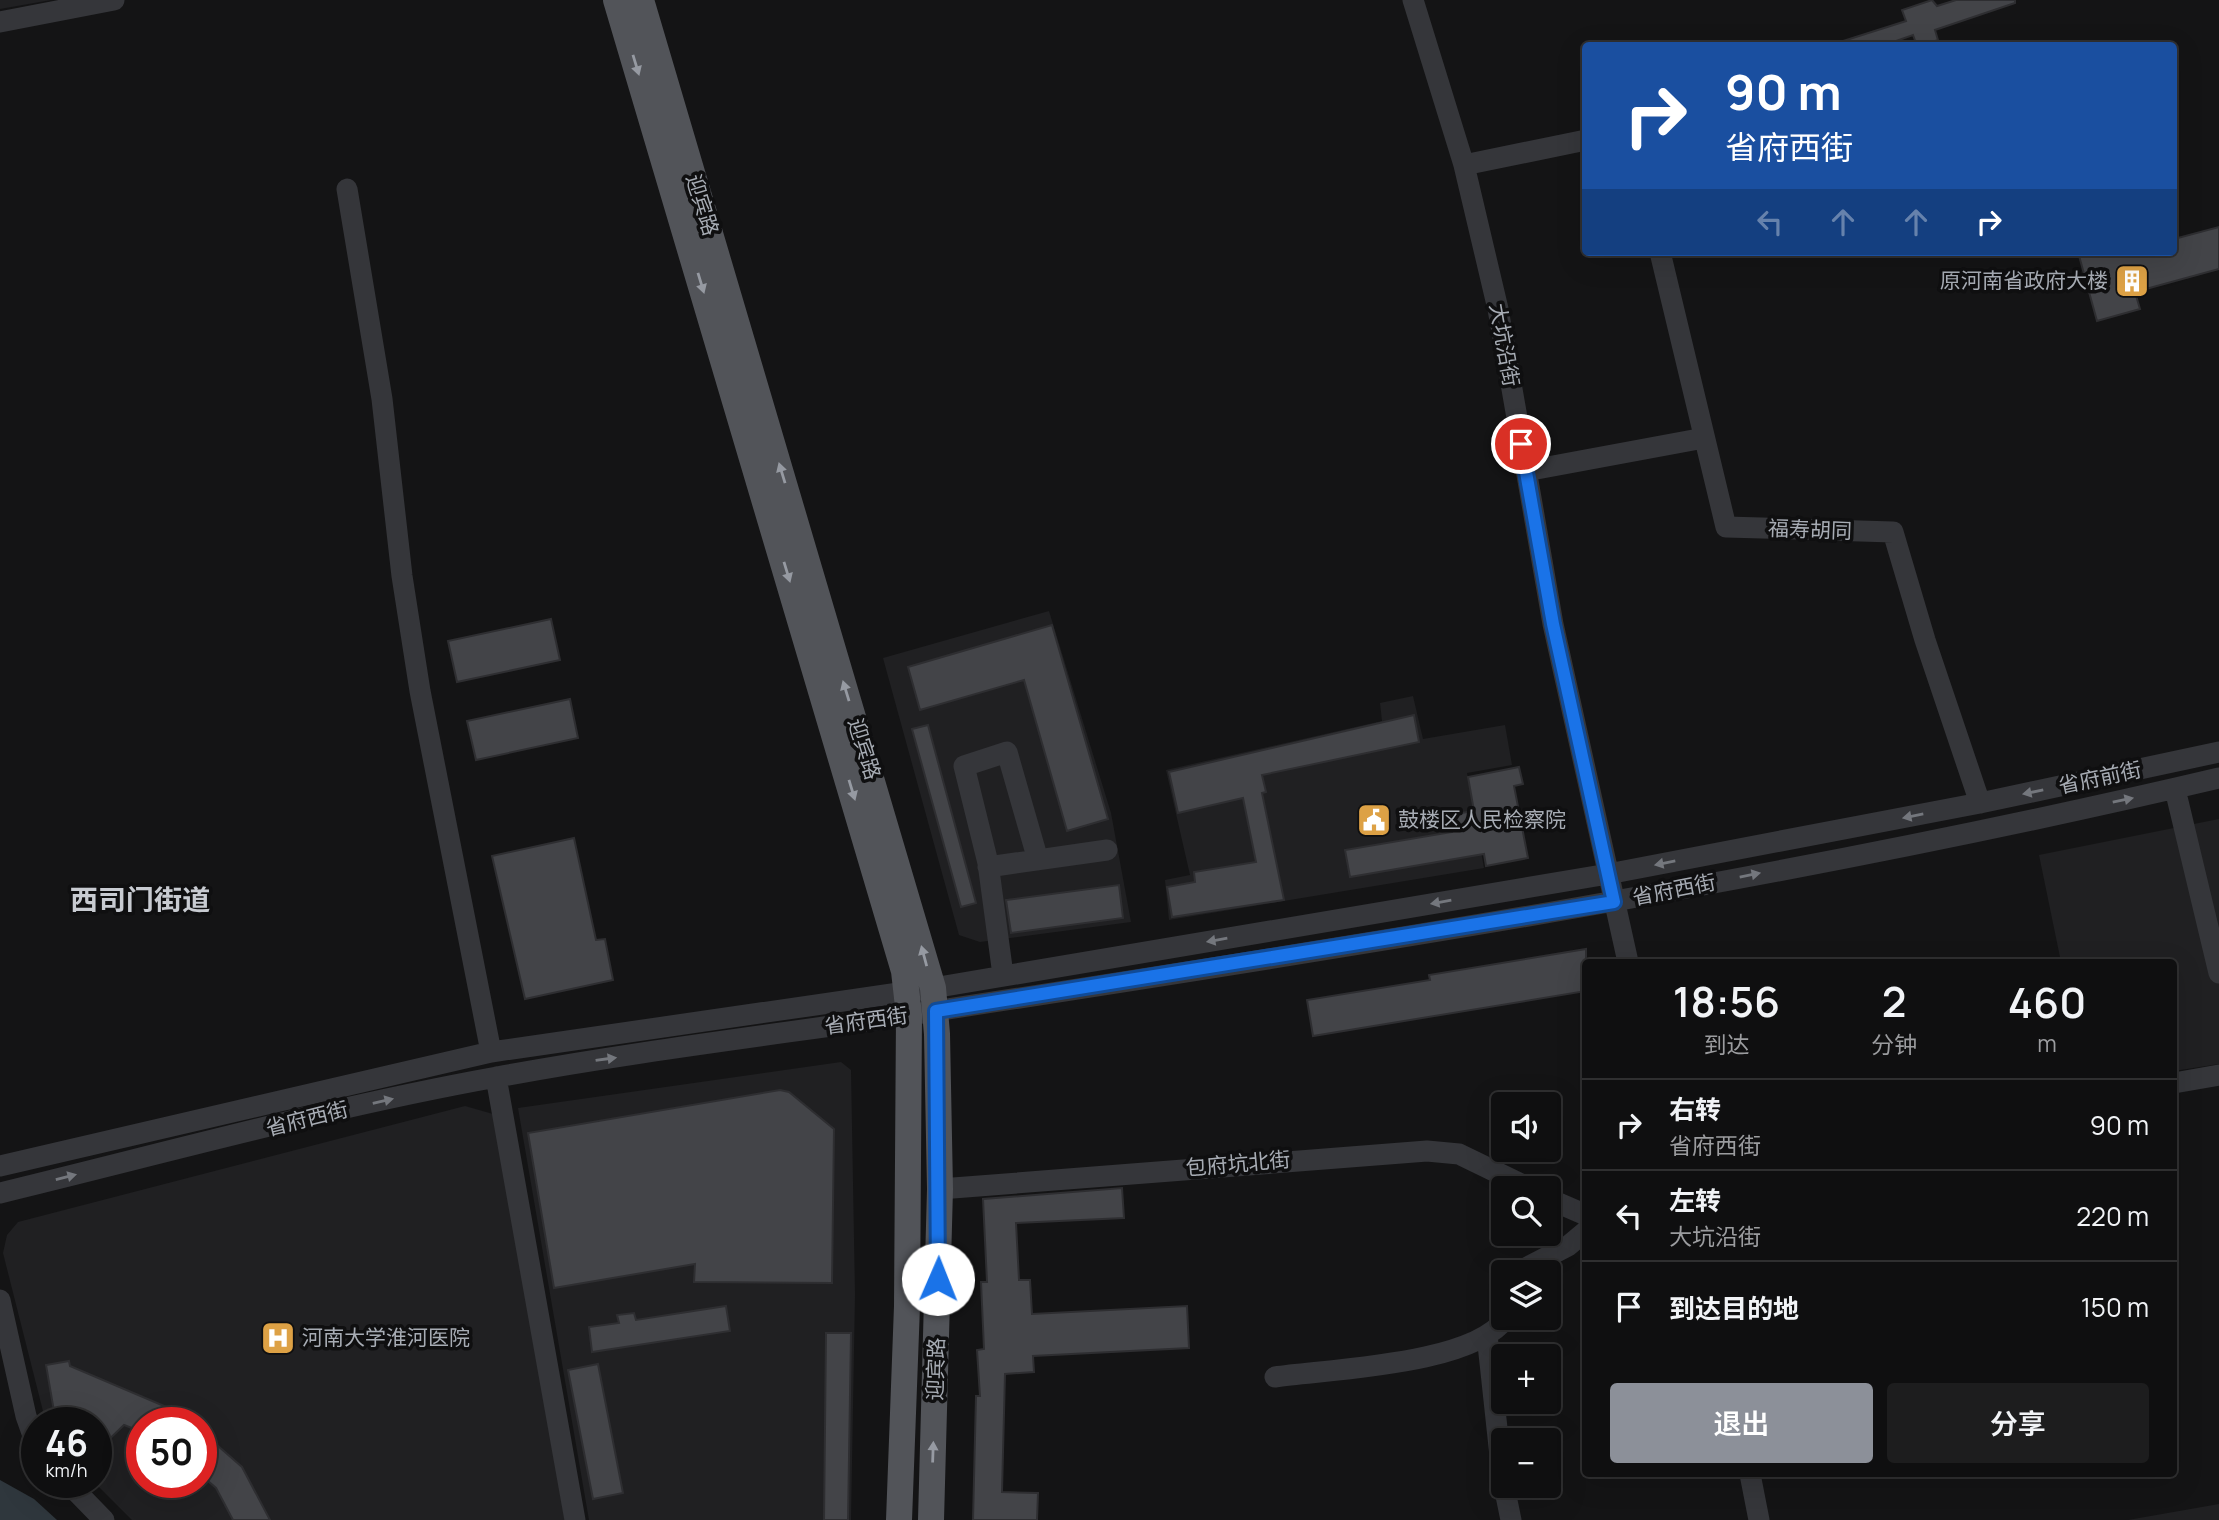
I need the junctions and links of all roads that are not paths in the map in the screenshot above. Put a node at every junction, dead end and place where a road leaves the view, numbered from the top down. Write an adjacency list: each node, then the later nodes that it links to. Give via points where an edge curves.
1 (114, 0): 5 (street)
2 (617, 0): 25 (main road, 迎宾路, one-way to 25, via 888,909)
3 (642, 0): 25 (main road, 迎宾路, one-way to 3)
4 (1413, 0): 7 (street, 大坑沿街)
5 (0, 22)
6 (1582, 141): 7 (street)
7 (1464, 164): 11 (street, 大坑沿街, via 1498,309)
8 (347, 189): 26 (street, via 382,399 420,691)
9 (1661, 256): 10 (street, 福寿胡同)
10 (1704, 438): 11 (street); 15 (street, 福寿胡同, via 1726,527 1893,532)
11 (1526, 471): 20 (street, 大坑沿街, via 1553,624)
12 (2219, 752): 15 (street, 省府前街, one-way to 15)
13 (2219, 778): 14 (street, 省府前街)
14 (2175, 789): 16 (street, 省府前街, one-way to 14); 23 (street)
15 (1980, 803): 20 (street, 省府西街, one-way to 20)
16 (1984, 830): 21 (street, 省府西街, one-way to 16)
17 (1107, 850): 18 (street)
18 (1038, 860): 19 (street); 19 (street, via 1007,752 964,766)
19 (988, 867): 24 (street)
20 (1608, 874): 21 (street, 大坑沿街); 24 (street, 省府西街, one-way to 24)
21 (1614, 902): 22 (street, 大坑沿街); 25 (street, 省府西街)
22 (1627, 959)
23 (2219, 973)
24 (1003, 975): 25 (street, 省府西街)
25 (922, 1001): 26 (street, 省府西街); 28 (street, 省府西街, one-way to 25); 32 (main road, 迎宾路); 49 (main road, 迎宾路)
26 (491, 1052): 30 (street, 省府西街)
27 (2219, 1075): 29 (street)
28 (496, 1077): 33 (street, 省府西街, one-way to 28); 48 (street)
29 (2177, 1082)
30 (0, 1166)
31 (1504, 1176): 32 (street, 包府坑北街, via 1459,1154 1427,1151)
32 (940, 1189): 50 (main road, 迎宾路, one-way to 32)
33 (0, 1193)
34 (1561, 1204): 35 (street)
35 (1582, 1213)
36 (1582, 1234): 37 (street)
37 (1541, 1260)
38 (0, 1300): 42 (street)
39 (1496, 1330): 40 (street)
40 (1487, 1335): 41 (street, via 1440,1355); 43 (street)
41 (1275, 1377)
42 (25, 1407)
43 (1497, 1428)
44 (1751, 1477): 52 (street)
45 (83, 1498): 47 (street)
46 (1506, 1498): 51 (street)
47 (104, 1520)
48 (575, 1520)
49 (899, 1520)
50 (931, 1520)
51 (1511, 1520)
52 (1759, 1520)

